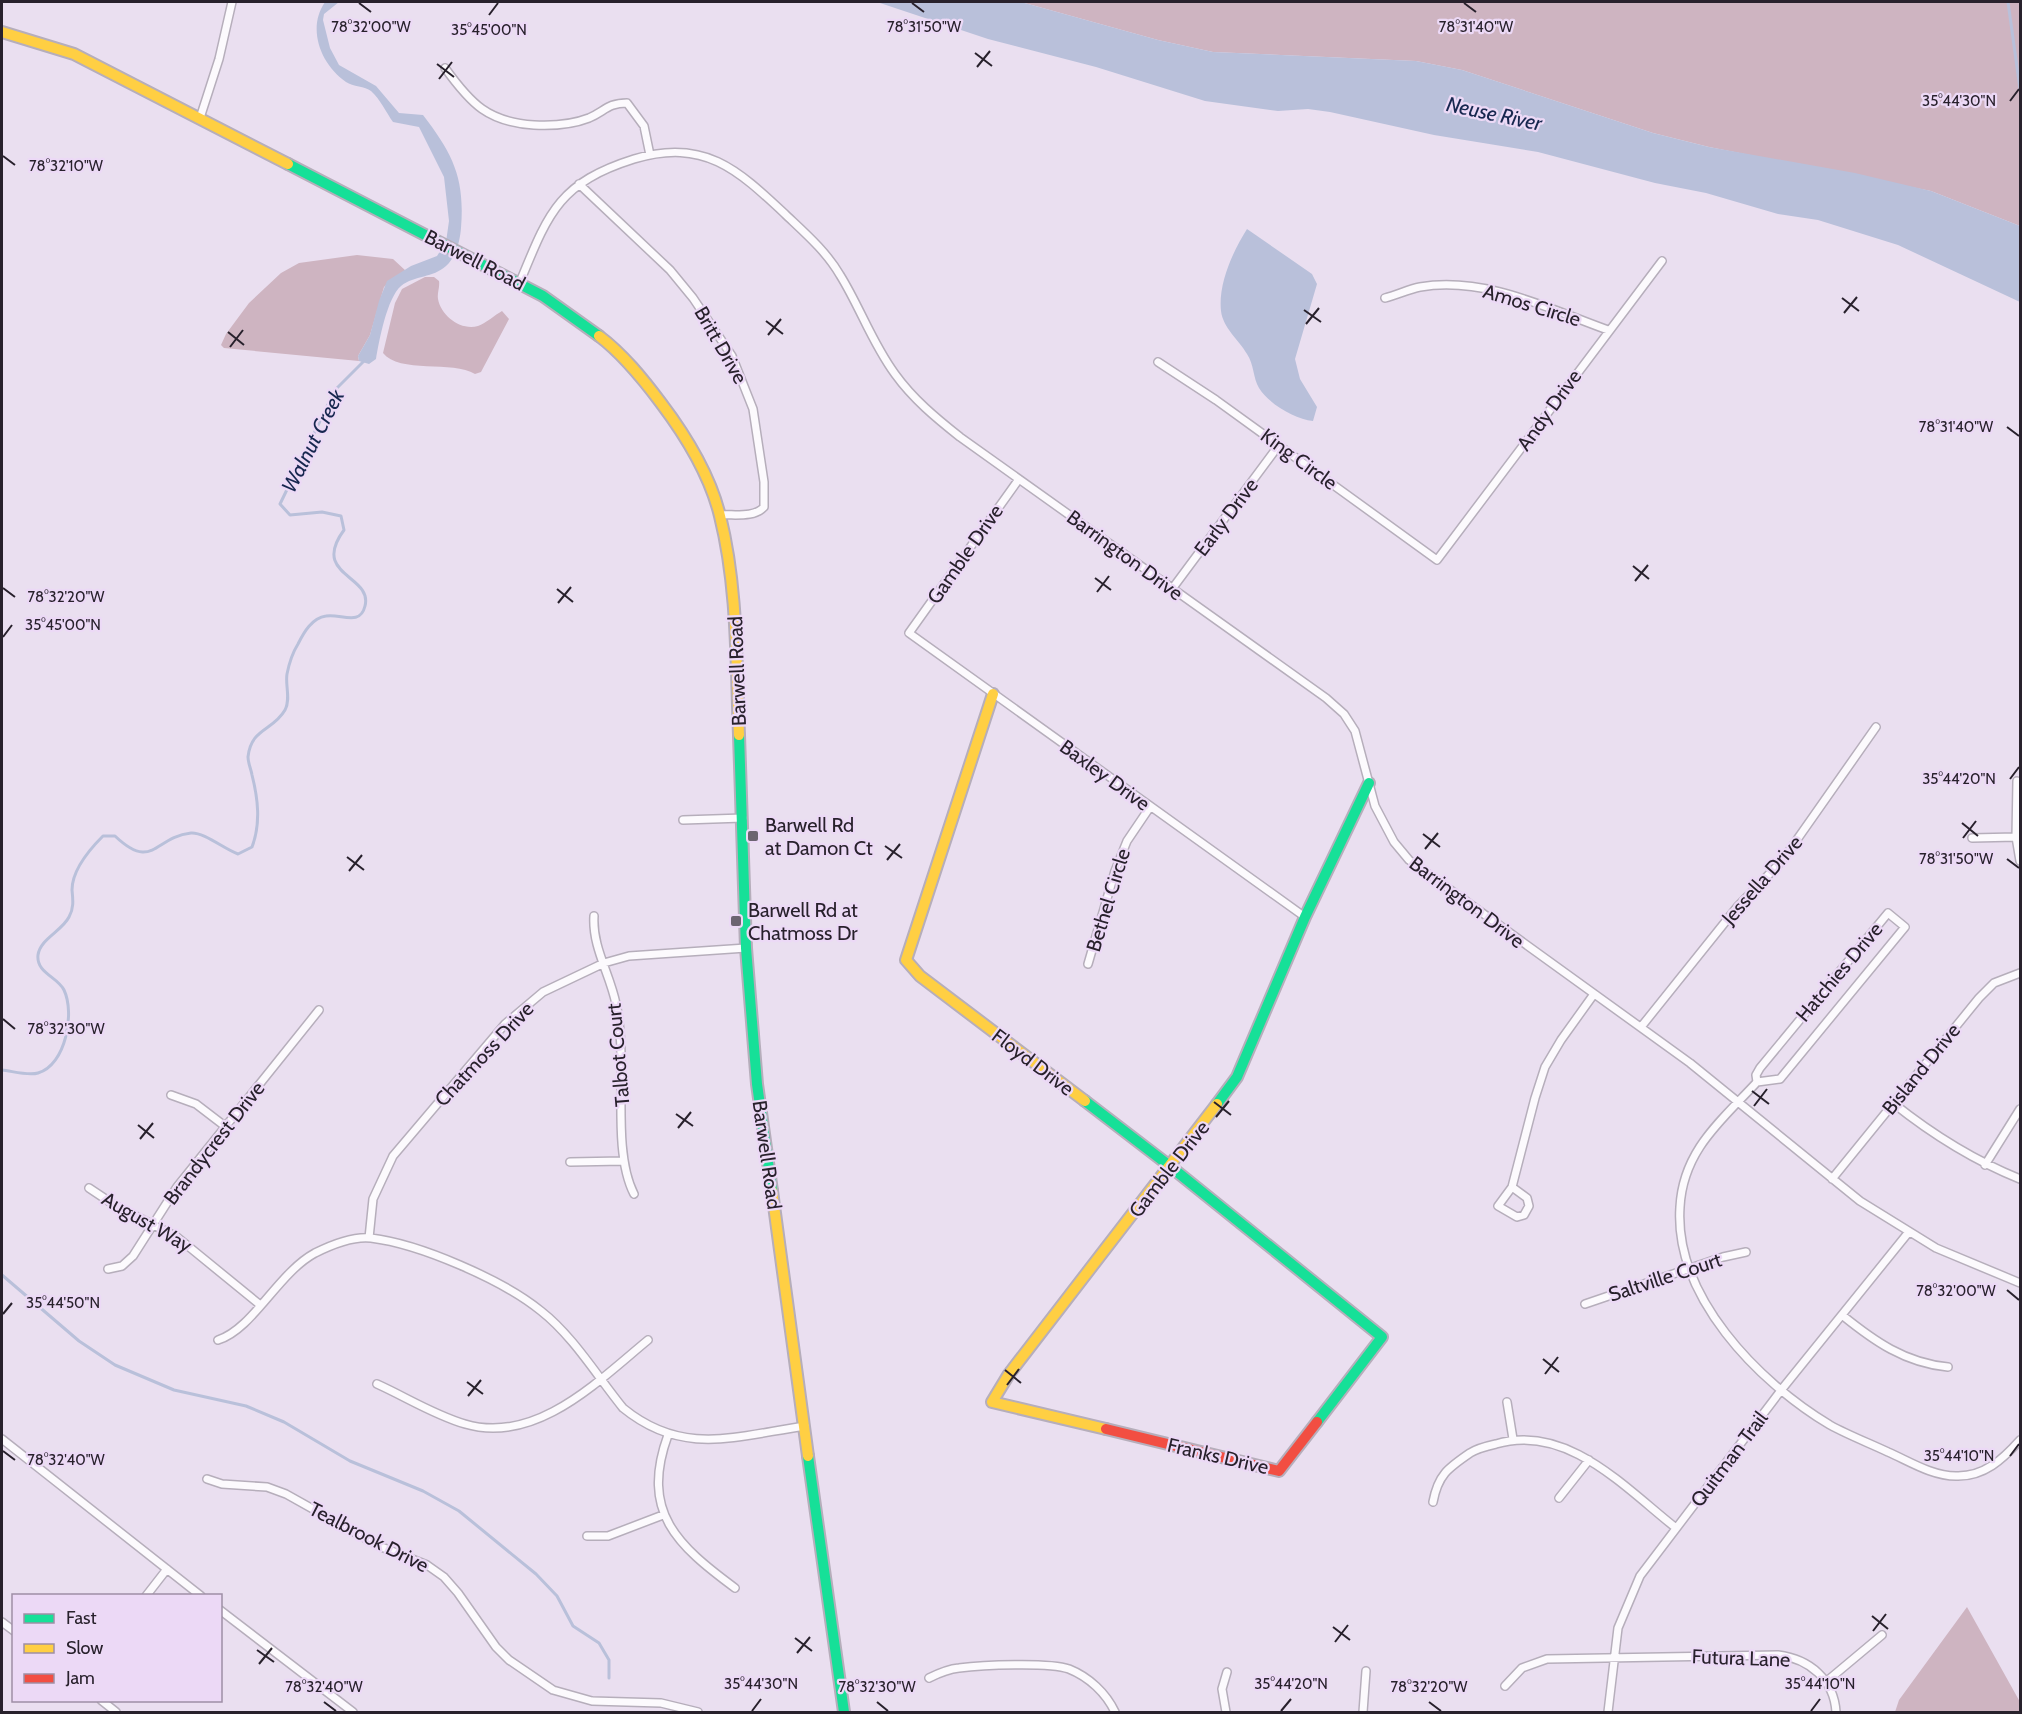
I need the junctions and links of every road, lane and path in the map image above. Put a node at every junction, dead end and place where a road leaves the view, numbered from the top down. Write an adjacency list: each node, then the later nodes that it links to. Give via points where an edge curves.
1 (232, 2): 4 (street)
2 (2, 32): 4 (street, Barwell Road, via 74,54)
3 (445, 68): 5 (street, via 484,112 508,123 555,127 590,117 614,103 627,103 644,126)
4 (200, 118): 8 (street, Barwell Road)
5 (650, 155): 6 (street, Barrington Drive, via 610,167); 13 (street, Barrington Drive, via 701,155 724,163 751,182 831,261 884,357 908,390 941,422)
6 (579, 184): 8 (street, Barrington Drive, via 549,216); 14 (street, Britt Drive, via 670,270 705,315 742,377 753,409 764,507 750,514)
7 (1662, 261): 10 (street, Andy Drive)
8 (520, 282): 14 (street, Barwell Road, via 610,344 646,382 695,453)
9 (1385, 298): 10 (street, Amos Circle, via 1420,287 1490,289)
10 (1608, 330): 15 (street, Andy Drive)
11 (1158, 362): 12 (street, King Circle)
12 (1279, 445): 15 (street, King Circle); 16 (street, Early Drive)
13 (1018, 479): 16 (street, Barrington Drive); 17 (street, Gamble Drive)
14 (720, 515): 23 (street, Barwell Road, via 734,599)
15 (1437, 560)
16 (1172, 589): 21 (street, Barrington Drive, via 1344,714 1359,740)
17 (911, 630): 18 (street, Baxley Drive, via 909,633)
18 (993, 694): 22 (street, Baxley Drive); 46 (street, Floyd Drive, via 906,960 920,976)
19 (1876, 727): 36 (street, Jessella Drive, via 1789,852 1738,906)
20 (2017, 781): 25 (street)
21 (1369, 783): 29 (street, Gamble Drive); 34 (street, Barrington Drive, via 1386,827 1409,860)
22 (1150, 807): 29 (street, Baxley Drive); 32 (street, Bethel Circle, via 1127,841 1119,861)
23 (743, 818): 24 (street); 30 (street, Barwell Road)
24 (683, 820)
25 (2016, 837): 26 (street); 27 (street)
26 (1972, 838)
27 (2020, 861)
28 (594, 916): 31 (street, Talbot Court, via 593,932)
29 (1305, 916): 46 (street, Gamble Drive, via 1237,1077)
30 (746, 948): 31 (street, Chatmoss Drive, via 654,953); 71 (street, Barwell Road, via 757,1084)
31 (604, 963): 43 (street, Talbot Court, via 616,1005 621,1045); 54 (street, Chatmoss Drive, via 543,992 525,1006 406,1140 393,1156 373,1199)
32 (1088, 964)
33 (2020, 974): 40 (street, Bisland Drive, via 1986,990)
34 (1594, 994): 36 (street, Barrington Drive); 49 (street, via 1545,1067)
35 (320, 1010): 42 (street, Brandycrest Drive)
36 (1641, 1027): 39 (street, Barrington Drive)
37 (1757, 1082): 37 (street, Hatchies Drive, via 1780,1079 1905,927 1888,913 1760,1068); 39 (street, Hatchies Drive)
38 (171, 1095): 42 (street, via 196,1104)
39 (1738, 1100): 47 (street, Barrington Drive); 56 (street, Hatchies Drive, via 1703,1141 1685,1182 1680,1226)
40 (1893, 1103): 45 (street, via 1951,1146); 47 (street, Bisland Drive)
41 (2020, 1109): 45 (street)
42 (226, 1127): 52 (street, Brandycrest Drive, via 177,1187)
43 (623, 1161): 44 (street); 51 (street, Talbot Court)
44 (570, 1162)
45 (1985, 1165): 48 (street)
46 (1171, 1167): 62 (street, Floyd Drive); 69 (street, Gamble Drive, via 1009,1374)
47 (1832, 1179): 53 (street, Barrington Drive)
48 (2020, 1179)
49 (1512, 1187): 49 (street, via 1498,1206 1516,1217 1524,1215 1529,1206 1527,1198)
50 (90, 1188): 52 (street, August Way)
51 (634, 1194)
52 (154, 1225): 57 (street, Brandycrest Drive, via 134,1256 122,1266); 59 (street, August Way, via 193,1247)
53 (1908, 1233): 58 (street, Barrington Drive, via 1963,1261); 61 (street, Quitman Trail)
54 (369, 1238): 59 (street, via 347,1240 313,1254 283,1278); 66 (street, via 416,1248 520,1296 543,1312)
55 (1746, 1252): 56 (street, Saltville Court)
56 (1689, 1268): 60 (street, Saltville Court); 68 (street, Hatchies Drive, via 1701,1297 1723,1329 1749,1362)
57 (108, 1269)
58 (2020, 1283)
59 (260, 1304): 63 (street, via 239,1328)
60 (1585, 1304)
61 (1842, 1314): 65 (street, via 1890,1350 1921,1363); 68 (street, Quitman Trail)
62 (1381, 1336): 69 (street, Franks Drive, via 1278,1471)
63 (218, 1340)
64 (648, 1340): 66 (street)
65 (1948, 1367)
66 (600, 1379): 67 (street, via 546,1416 498,1428 459,1422); 72 (street, via 635,1418)
67 (377, 1384)
68 (1782, 1389): 75 (street, Hatchies Drive, via 1833,1426 1945,1476 1979,1473); 81 (street, Quitman Trail)
69 (992, 1402)
70 (1508, 1402): 74 (street)
71 (805, 1426): 72 (street, via 708,1440); 99 (street, Barwell Road)
72 (668, 1435): 80 (street, via 657,1484)
73 (2, 1438): 83 (street)
74 (1513, 1438): 76 (street, via 1550,1442); 79 (street, via 1475,1450 1446,1470 1436,1484)
75 (2020, 1440)
76 (1589, 1460): 78 (street); 81 (street)
77 (207, 1479): 98 (street, Tealbrook Drive, via 267,1487 286,1494 380,1546 428,1565 458,1593 496,1647 553,1690 592,1701 661,1703)
78 (1559, 1498)
79 (1433, 1502)
80 (663, 1515): 82 (street, via 608,1536); 84 (street, via 680,1542)
81 (1676, 1528): 89 (street, Quitman Trail, via 1631,1592 1618,1628)
82 (587, 1536)
83 (167, 1569): 85 (street); 86 (street)
84 (735, 1588)
85 (148, 1594)
86 (198, 1594)
87 (222, 1612): 97 (street)
88 (1882, 1635): 93 (street)
89 (1615, 1658): 93 (street, Futura Lane, via 1778,1655 1804,1661); 94 (street, Futura Lane, via 1547,1659 1531,1663); 103 (street, Quitman Trail)
90 (1366, 1671): 102 (street)
91 (1227, 1672): 101 (street, via 1222,1689)
92 (929, 1678): 100 (street, via 960,1667 1054,1666 1078,1673 1097,1686)
93 (1827, 1681): 104 (street)
94 (1505, 1686)
95 (102, 1702): 96 (street)
96 (116, 1713)
97 (353, 1713)
98 (698, 1713)
99 (844, 1713)
100 (1115, 1713)
101 (1226, 1713)
102 (1363, 1713)
103 (1608, 1713)
104 (1836, 1713)

